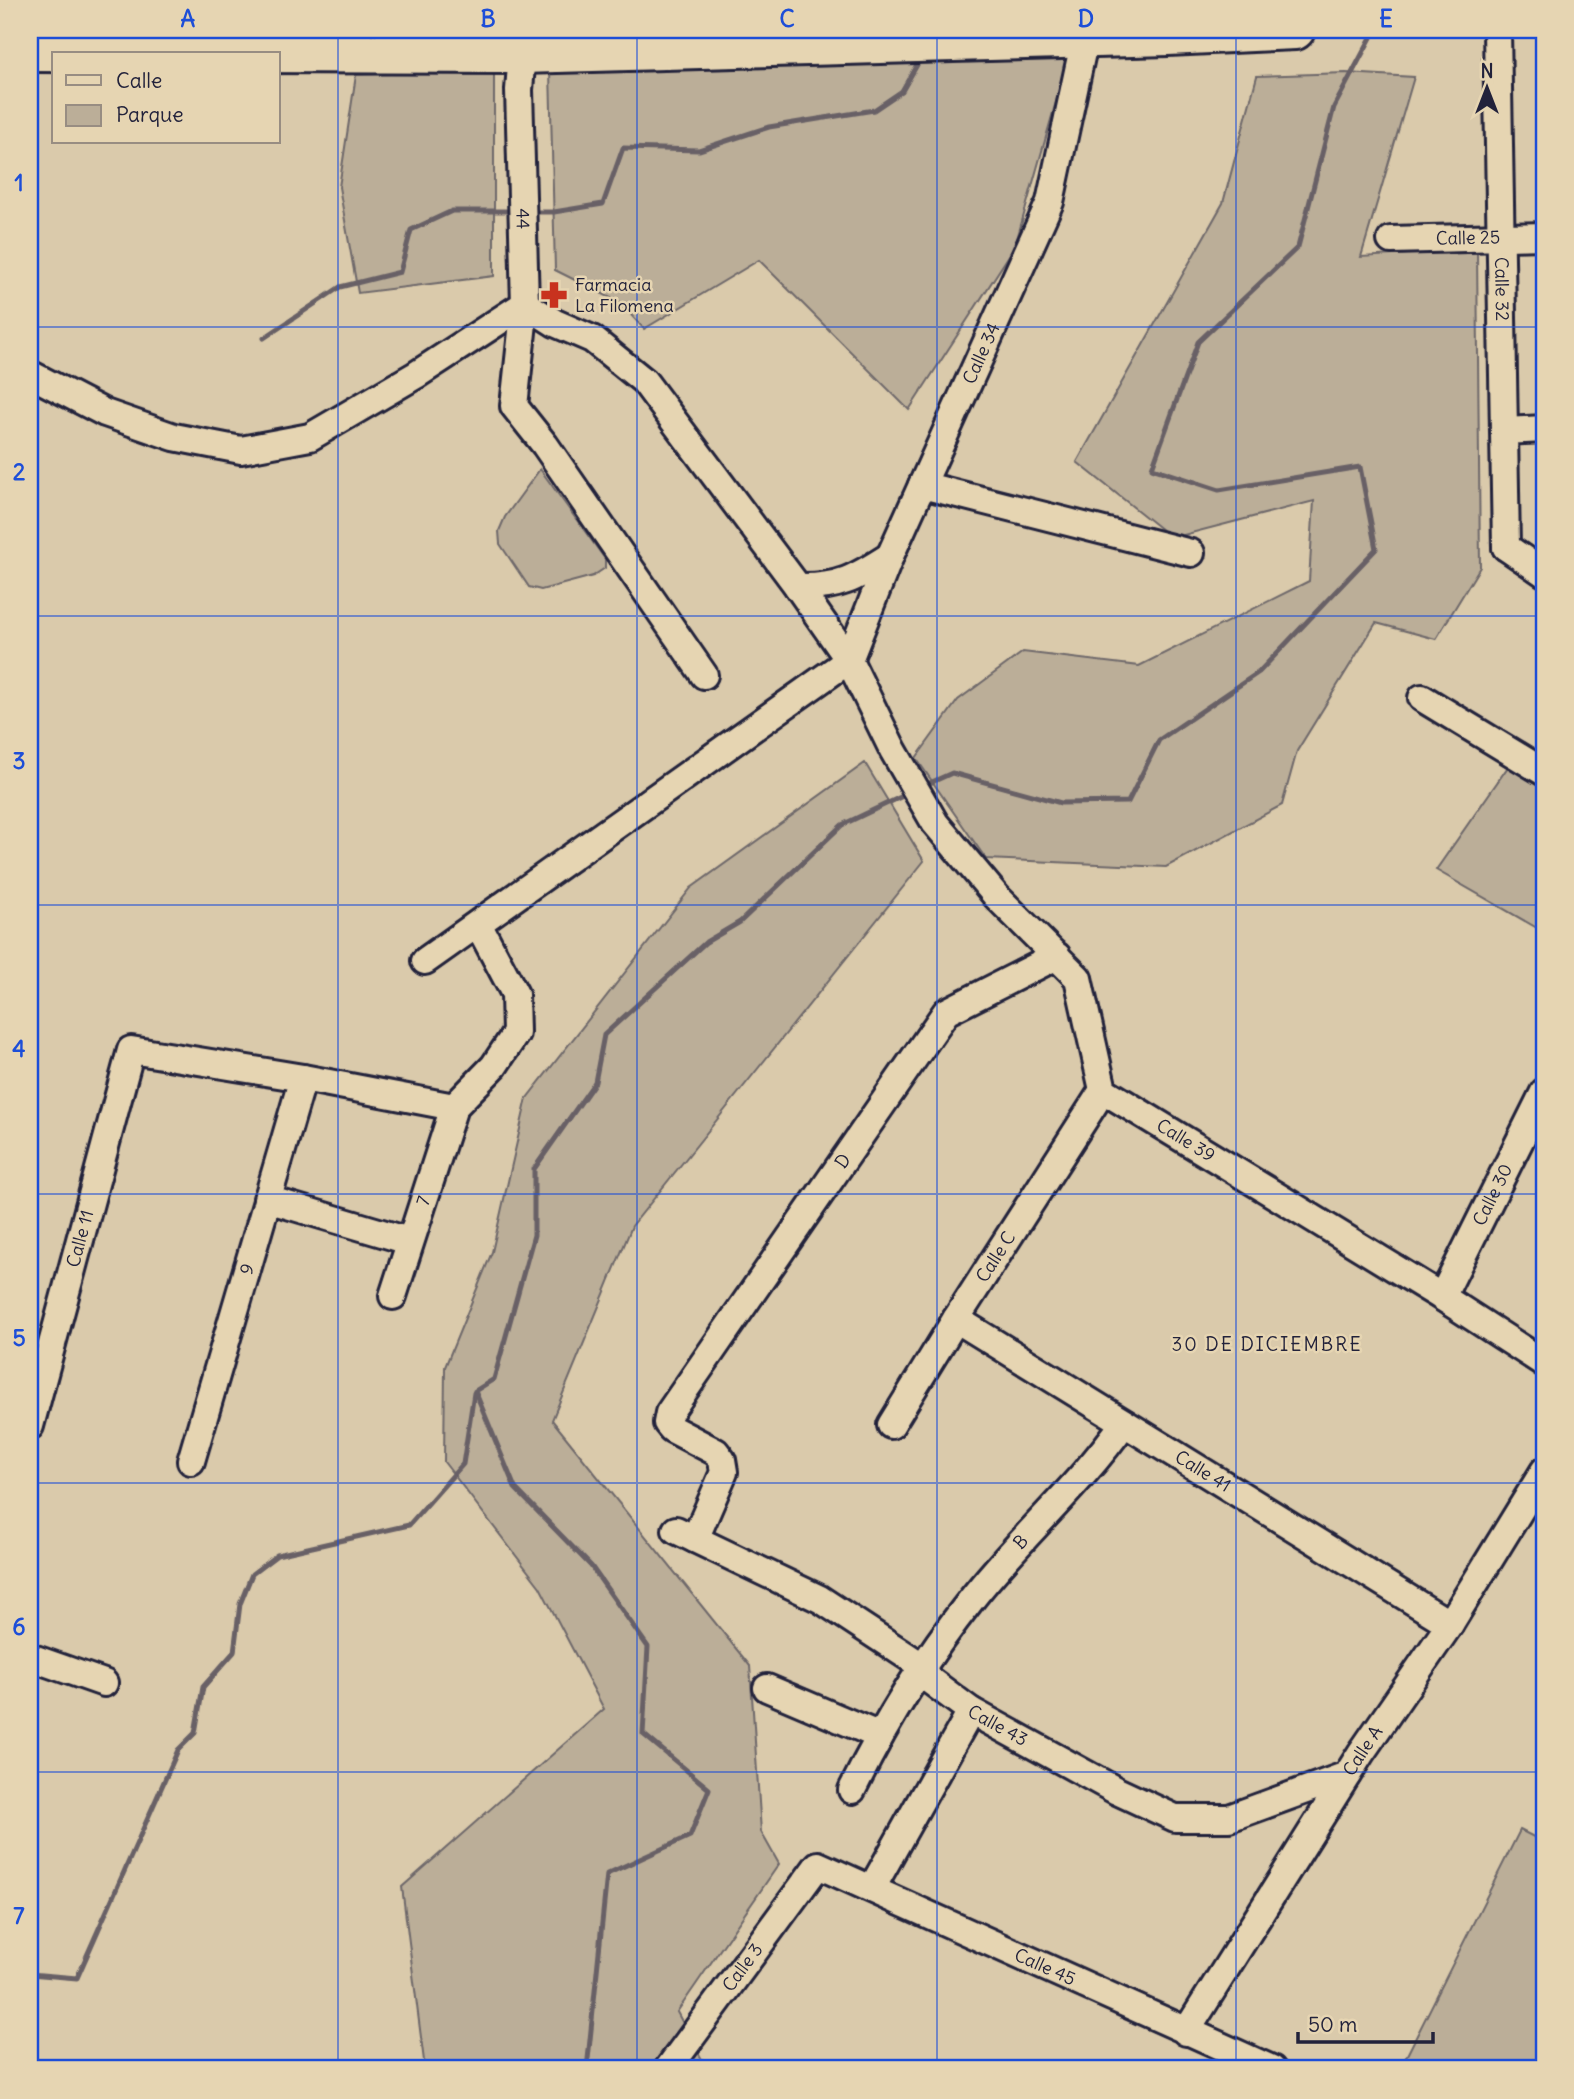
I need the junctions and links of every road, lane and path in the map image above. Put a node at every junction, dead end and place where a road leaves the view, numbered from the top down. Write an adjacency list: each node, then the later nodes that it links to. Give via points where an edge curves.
1 (83, 30): 9 (street)
2 (1295, 30): 4 (highway)
3 (1497, 30): 12 (street, Calle 32)
4 (1168, 33): 6 (highway)
5 (832, 37): 6 (highway, via 930,41); 7 (highway)
6 (1084, 38): 19 (street, Calle 34, via 1051,202)
7 (523, 42): 10 (highway); 15 (street, 44, via 519,90)
8 (30, 52): 11 (highway)
9 (82, 52)
10 (156, 52)
11 (52, 53)
12 (1501, 236): 13 (street, Calle 25); 14 (street, Calle 25); 18 (street, Calle 32)
13 (1544, 236)
14 (1391, 240)
15 (526, 304): 16 (street, via 310,437 242,450 174,437 105,414); 25 (street, via 592,339 644,381); 27 (street, 44, via 514,406)
16 (30, 374)
17 (1544, 429): 18 (street)
18 (1505, 431): 21 (street, Calle 32)
19 (922, 485): 22 (street); 23 (street, Calle 34)
20 (1544, 546): 21 (street)
21 (1506, 547): 24 (street)
22 (1191, 553)
23 (890, 556): 25 (street, via 859,576 826,587); 26 (street, Calle 34)
24 (1544, 573)
25 (798, 587): 26 (street)
26 (849, 660): 30 (street); 31 (street, via 935,823 997,897)
27 (704, 675)
28 (1422, 698): 29 (street)
29 (1544, 772)
30 (478, 924): 32 (street); 36 (street, via 515,994 516,1033 494,1066)
31 (1057, 956): 34 (street, via 1077,978); 48 (street, D, via 946,1012 669,1413 667,1423 672,1429 716,1452 724,1472)
32 (425, 961)
33 (303, 1078): 36 (street); 37 (street, 9); 45 (street, Calle 11, via 131,1051)
34 (1102, 1090): 40 (street, Calle 39); 41 (street, Calle C)
35 (1544, 1092): 40 (street, Calle 30)
36 (454, 1107): 38 (street, 7)
37 (267, 1199): 38 (street); 46 (street, 9)
38 (409, 1241): 39 (street, 7)
39 (393, 1296)
40 (1442, 1297): 42 (street, Calle 39)
41 (956, 1319): 43 (street, Calle 41); 44 (street, Calle C)
42 (1544, 1363)
43 (1124, 1423): 49 (street, Calle 41); 51 (street, B, via 1099,1459 971,1599)
44 (891, 1425)
45 (30, 1426)
46 (191, 1461)
47 (1544, 1471): 49 (street, Calle A)
48 (685, 1535): 51 (street, Calle 43, via 820,1599)
49 (1450, 1624): 56 (street, Calle A)
50 (30, 1657): 52 (street)
51 (922, 1666): 54 (street, Calle 43, via 928,1679); 55 (street, B)
52 (104, 1683)
53 (767, 1688): 55 (street)
54 (971, 1711): 56 (street, Calle 43, via 1175,1818 1229,1818); 59 (street)
55 (880, 1736): 57 (street, B)
56 (1347, 1775): 60 (street, Calle A)
57 (852, 1790)
58 (818, 1865): 59 (street, Calle 45); 61 (street, Calle 3)
59 (872, 1888): 60 (street, Calle 45)
60 (1186, 2032): 62 (street, Calle 45)
61 (668, 2069)
62 (1272, 2069)

